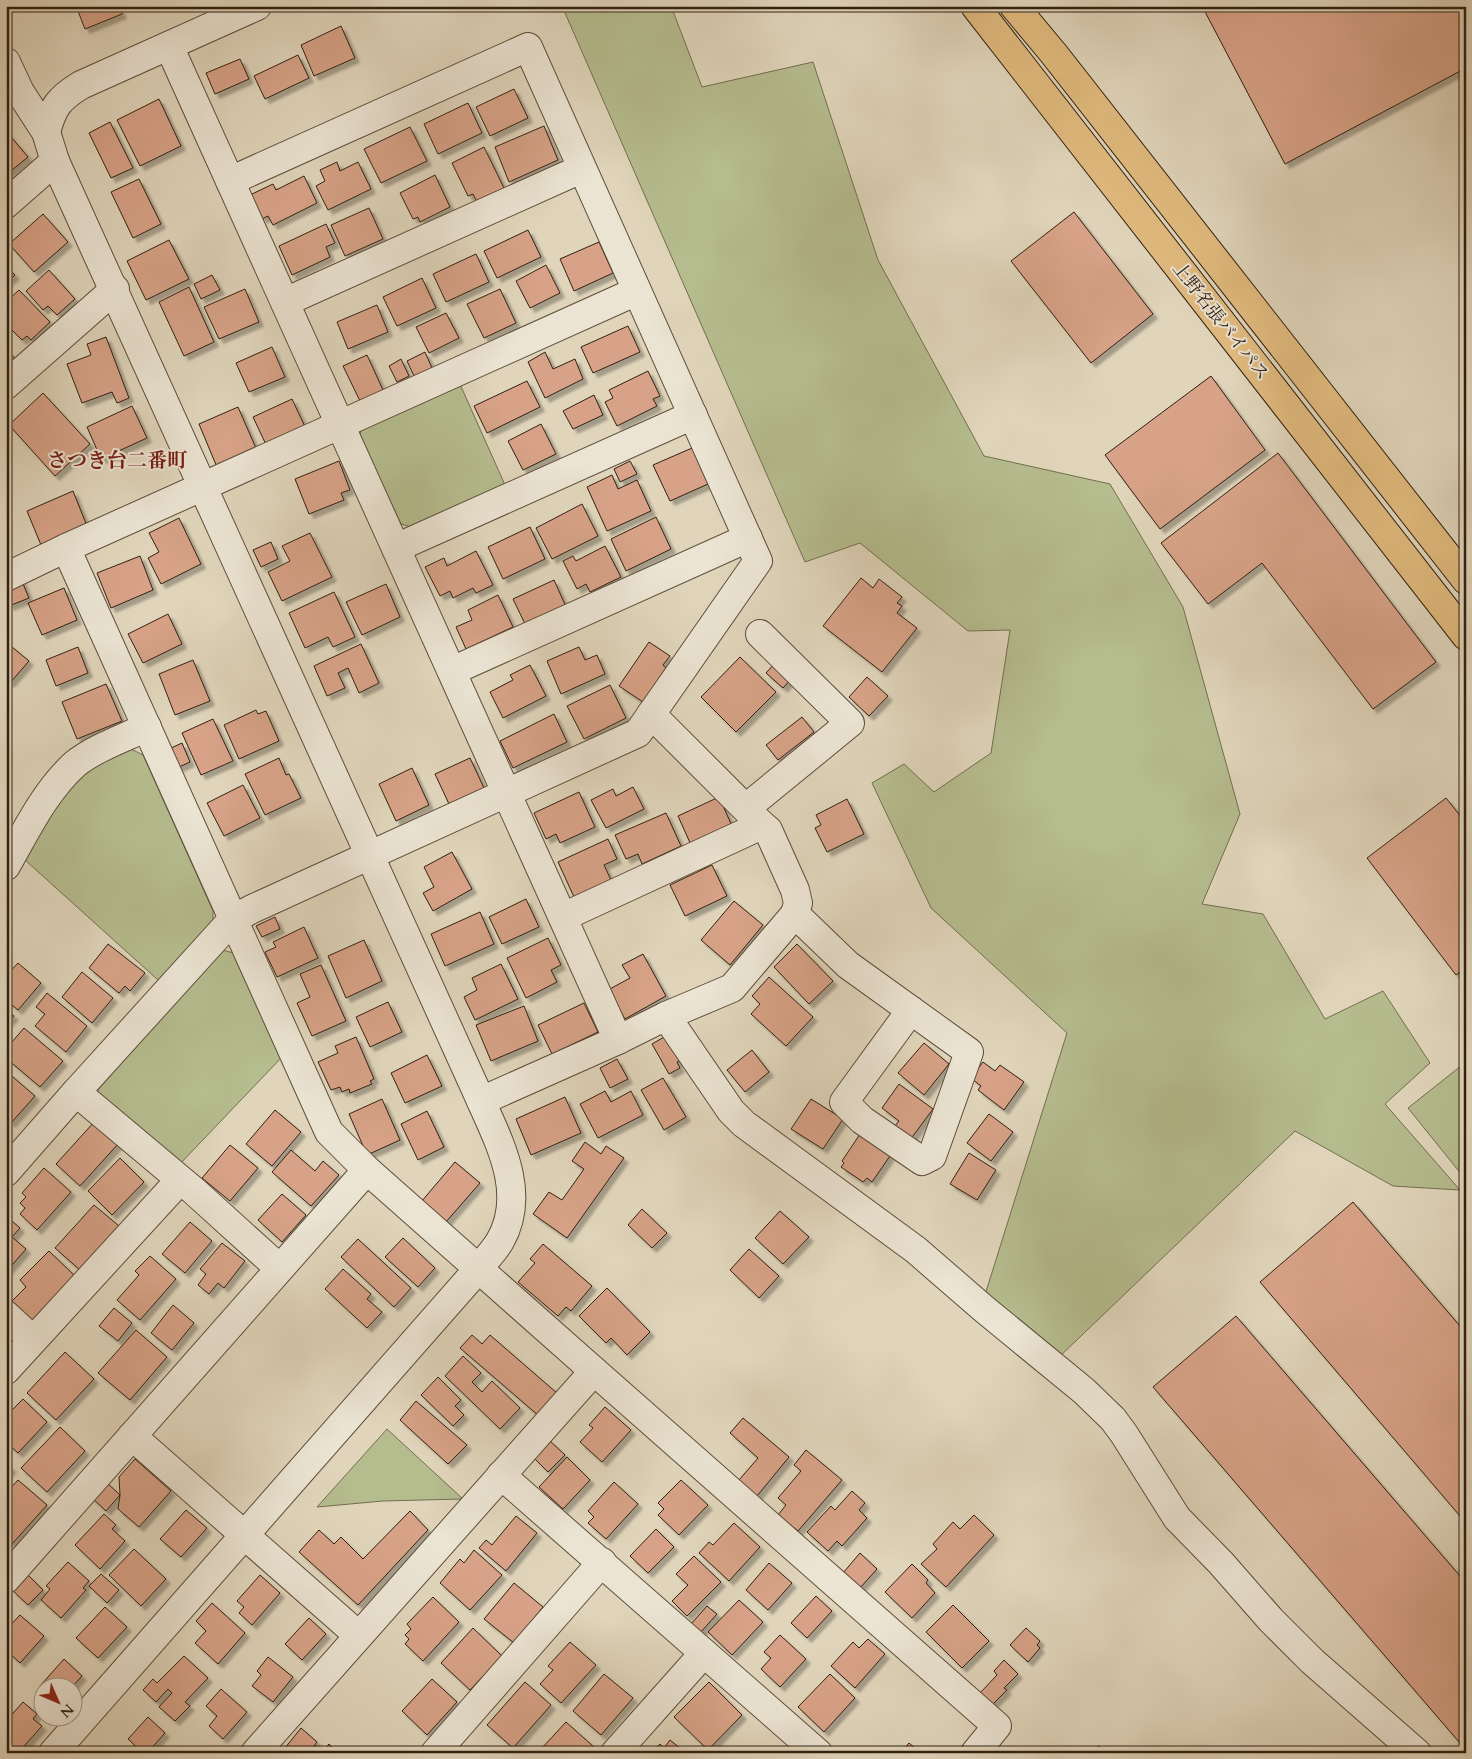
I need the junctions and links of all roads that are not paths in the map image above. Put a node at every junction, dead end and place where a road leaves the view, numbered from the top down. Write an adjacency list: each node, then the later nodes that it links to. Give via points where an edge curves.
1 (258, 6): 4 (street)
2 (975, 6): 24 (highway, 上野名張バイパス)
3 (1014, 6): 22 (highway, 上野名張バイパス)
4 (170, 46): 6 (street, via 81,85 64,96 52,110); 9 (street)
5 (6, 62): 6 (street, via 20,92)
6 (46, 132): 7 (street)
7 (55, 161): 10 (street); 11 (street)
8 (581, 169): 9 (street, via 528,47); 12 (street); 13 (street)
9 (230, 181): 13 (street)
10 (6, 204)
11 (114, 290): 14 (street); 17 (street)
12 (637, 291): 15 (street); 16 (street)
13 (285, 302): 16 (street)
14 (6, 385)
15 (693, 415): 18 (street); 20 (street)
16 (341, 425): 17 (street); 20 (street)
17 (204, 486): 19 (street); 30 (street)
18 (748, 538): 25 (street); 26 (street, via 758,561)
19 (66, 548): 21 (street); 27 (street)
20 (396, 548): 25 (street)
21 (6, 577)
22 (1466, 580)
23 (760, 634): 29 (street, via 850,723)
24 (1466, 636)
25 (452, 671): 28 (street)
26 (651, 714): 28 (street, via 638,733); 29 (street)
27 (147, 727): 31 (street, via 76,764 54,788); 34 (street)
28 (508, 794): 30 (street); 33 (street)
29 (754, 816): 32 (street, via 768,830 795,890 798,903); 33 (street)
30 (369, 855): 34 (street); 39 (street)
31 (6, 866)
32 (795, 914): 35 (street, via 848,965); 36 (street, via 732,988)
33 (563, 917): 37 (street)
34 (232, 920): 38 (street); 40 (street, via 310,1087 323,1122 336,1141)
35 (911, 1010): 35 (street, via 969,1052 932,1156 922,1161 862,1120 844,1102)
36 (666, 1016): 37 (street); 62 (street, via 744,1124 924,1256 1096,1402 1124,1434 1176,1518 1305,1654)
37 (618, 1040): 39 (street)
38 (76, 1092): 41 (street); 42 (street)
39 (481, 1101): 44 (street, via 503,1149 512,1188 504,1233)
40 (367, 1170): 43 (street); 44 (street)
41 (6, 1172)
42 (180, 1180): 43 (street); 46 (street)
43 (278, 1268): 49 (street)
44 (479, 1268): 48 (street); 51 (street)
45 (6, 1315): 46 (street)
46 (32, 1340): 47 (street)
47 (6, 1370)
48 (594, 1371): 50 (street); 61 (street, via 997,1726)
49 (132, 1436): 51 (street); 53 (street)
50 (501, 1475): 52 (street); 54 (street)
51 (245, 1535): 54 (street); 57 (street)
52 (602, 1562): 55 (street); 59 (street)
53 (6, 1578)
54 (358, 1635): 58 (street)
55 (704, 1653): 56 (street); 60 (street)
56 (805, 1749)
57 (53, 1753)
58 (255, 1753)
59 (435, 1753)
60 (615, 1753)
61 (975, 1753)
62 (1417, 1753)

